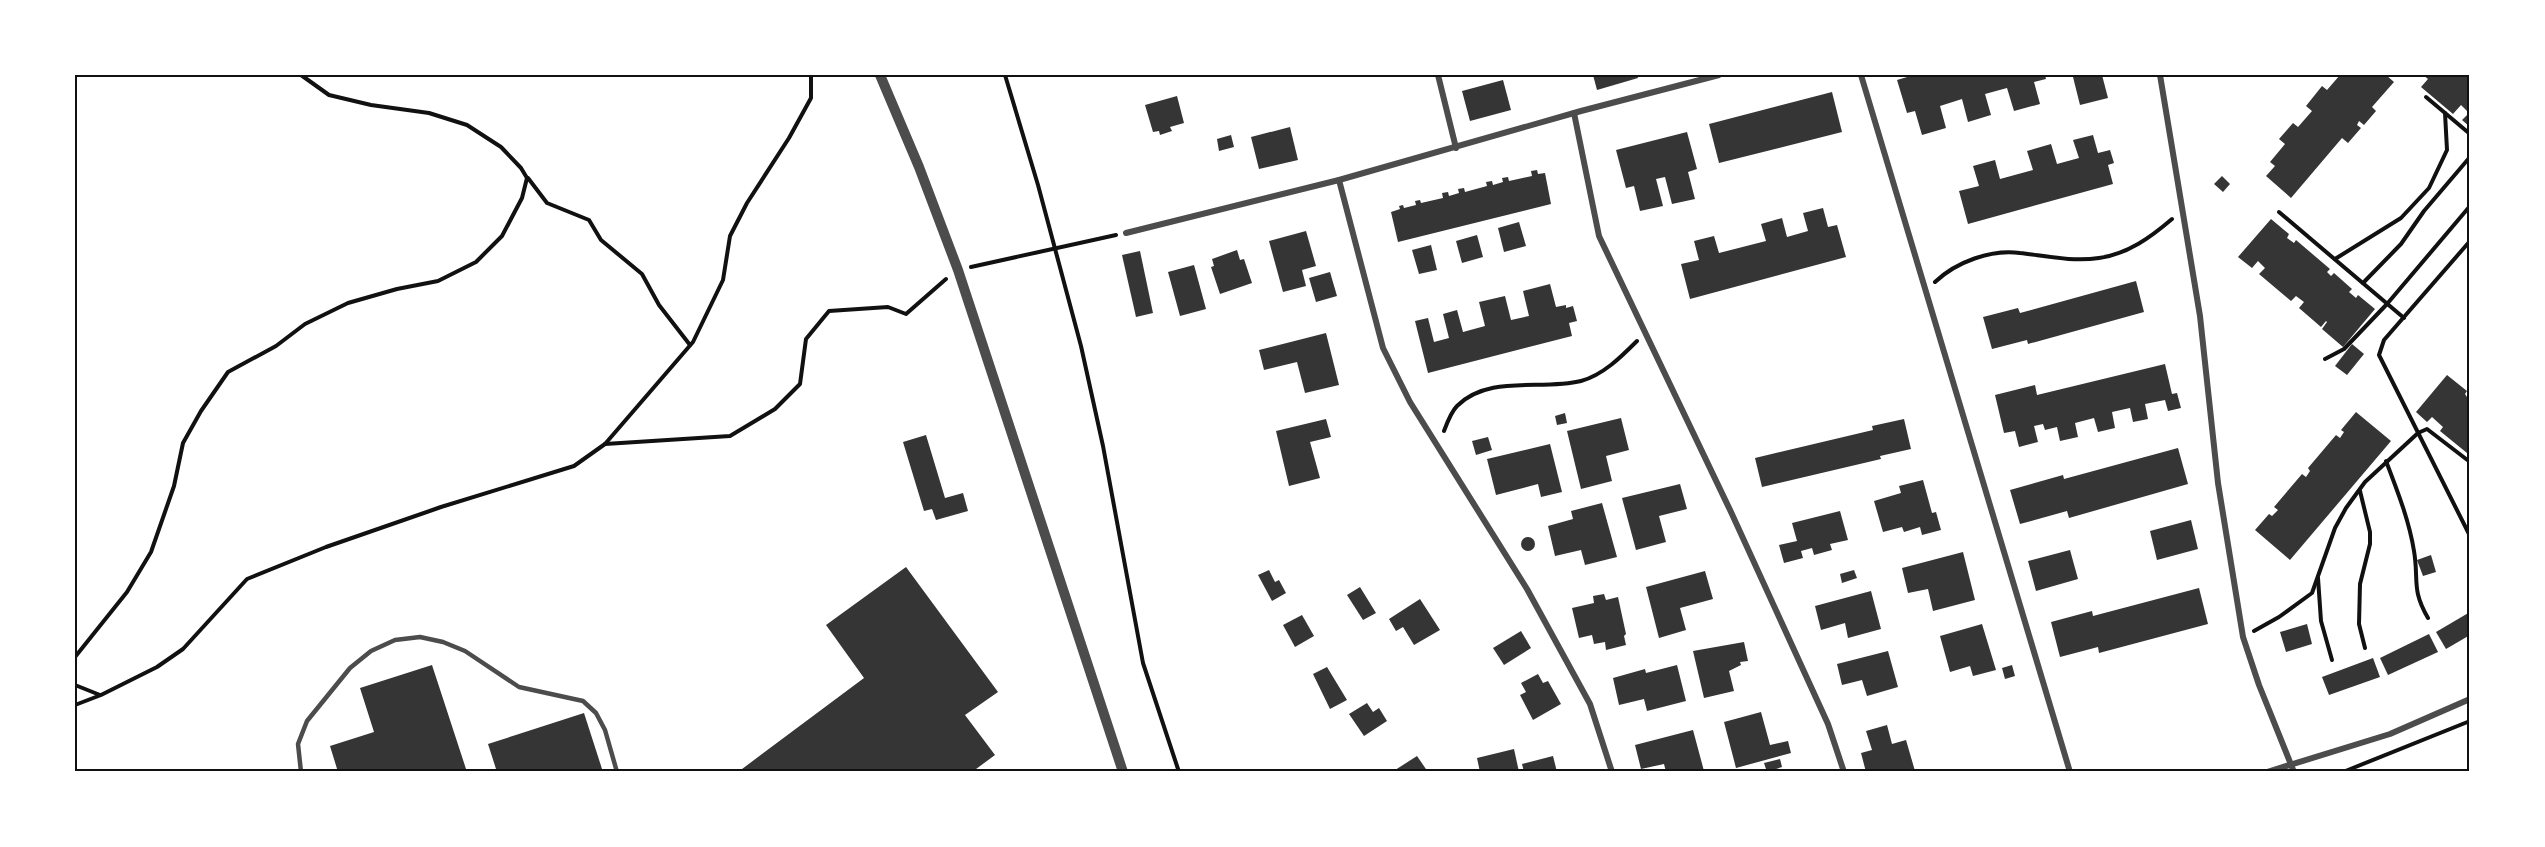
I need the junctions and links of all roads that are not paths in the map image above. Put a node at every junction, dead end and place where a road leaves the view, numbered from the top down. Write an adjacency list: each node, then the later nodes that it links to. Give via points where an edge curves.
1 (880, 75): 14 (street, via 958,270)
2 (1438, 75): 7 (street)
3 (1719, 75): 6 (street)
4 (1861, 75): 17 (street)
5 (2160, 75): 11 (street, via 2200,316 2218,483 2243,637)
6 (1574, 113): 7 (street); 16 (street, via 1599,236 1828,724)
7 (1456, 148): 8 (street)
8 (1339, 180): 9 (street); 15 (street, via 1383,348 1410,402 1527,589 1590,704)
9 (1126, 233)
10 (2470, 699): 11 (street, via 2390,734)
11 (2291, 765): 18 (street); 19 (street)
12 (301, 772): 13 (lane, via 298,744 307,721 350,668 371,651 395,640 420,637 465,651 519,687 583,701 596,713 605,730)
13 (617, 772)
14 (1123, 772)
15 (1612, 772)
16 (1844, 772)
17 (2070, 772)
18 (2267, 772)
19 (2294, 772)

